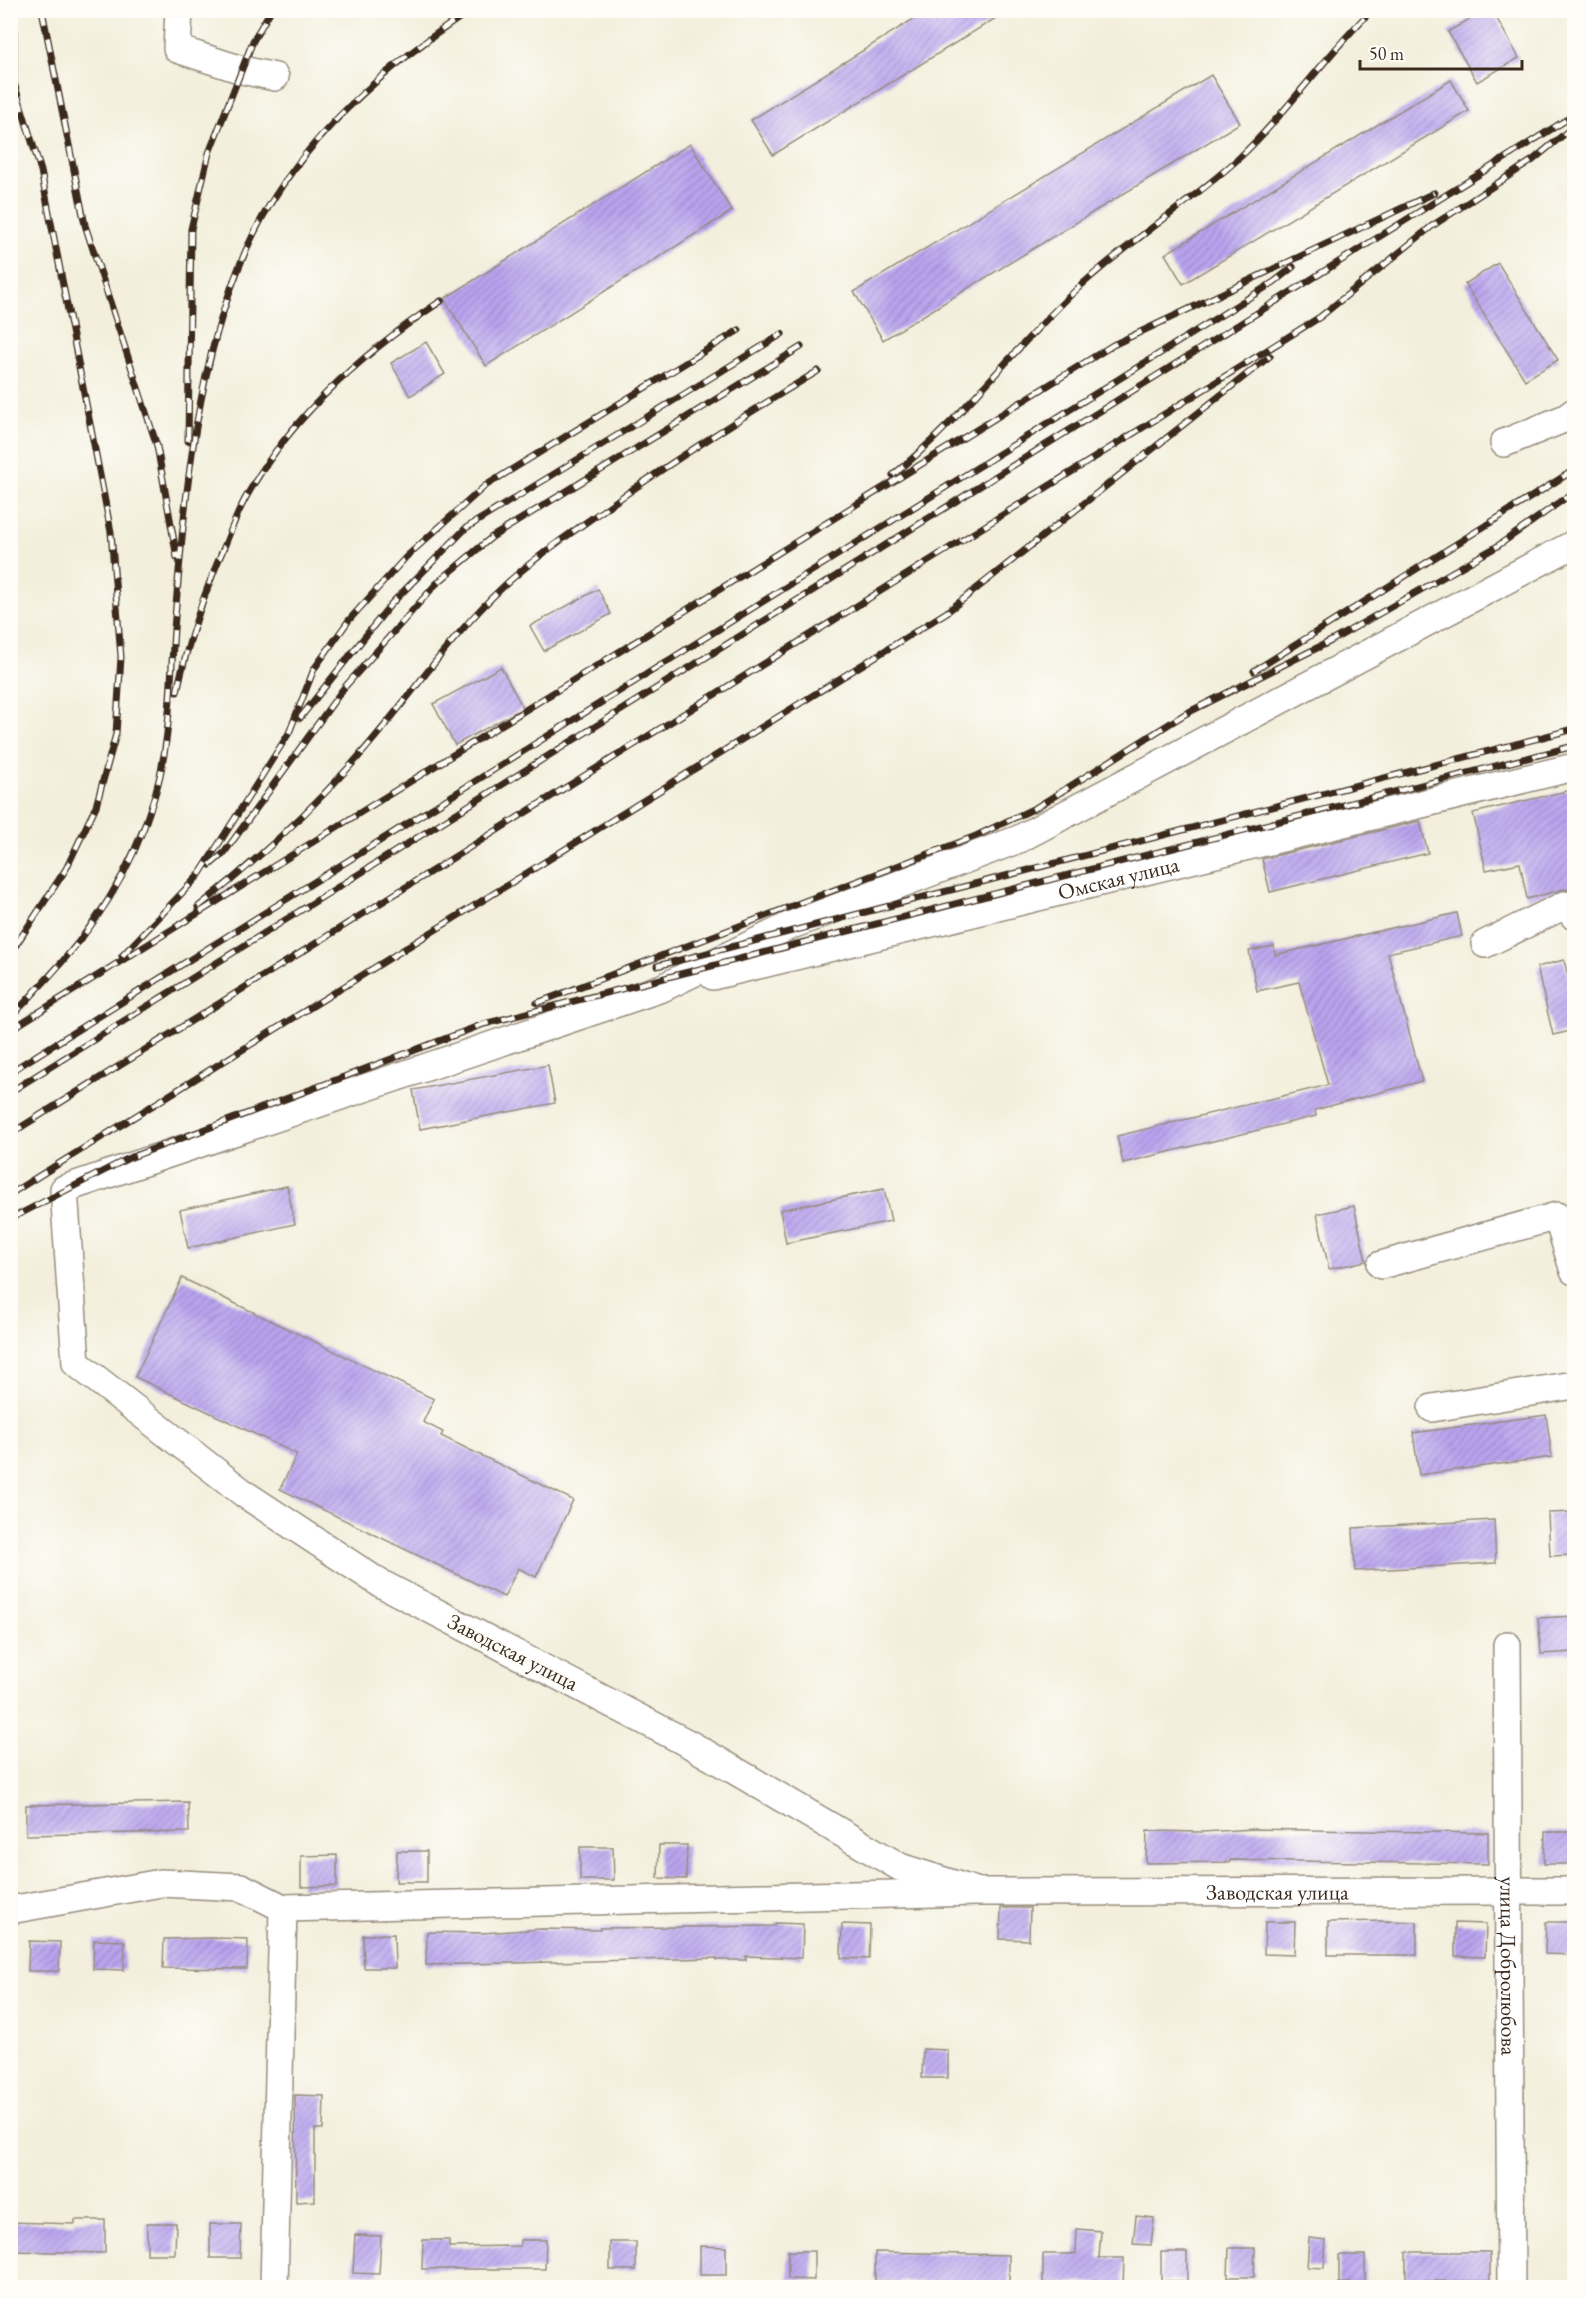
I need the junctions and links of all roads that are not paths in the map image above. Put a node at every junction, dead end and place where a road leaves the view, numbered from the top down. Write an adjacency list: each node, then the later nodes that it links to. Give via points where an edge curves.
1 (179, 10): 2 (street, via 177,49)
2 (275, 77)
3 (1575, 412): 4 (street)
4 (1504, 443)
5 (1575, 544): 9 (street, via 1019,839 789,926)
6 (1575, 766): 9 (street, Омская улица)
7 (1575, 916): 8 (street, via 1565,905)
8 (1485, 944)
9 (662, 988): 16 (street, Заводская улица, via 64,1189 76,1363 246,1495 378,1582 692,1745 900,1867)
10 (1381, 1265): 11 (street, via 1557,1216)
11 (1575, 1271)
12 (1575, 1385): 13 (street)
13 (1432, 1408)
14 (1508, 1645): 15 (street, улица Добролюбова)
15 (1508, 1891): 16 (street, Заводская улица); 17 (street, Заводская улица); 21 (street, улица Добролюбова)
16 (979, 1892): 18 (street, Заводская улица)
17 (1575, 1892)
18 (283, 1908): 19 (street, Заводская улица, via 241,1887 161,1883); 20 (street)
19 (10, 1910)
20 (274, 2288)
21 (1511, 2288)

